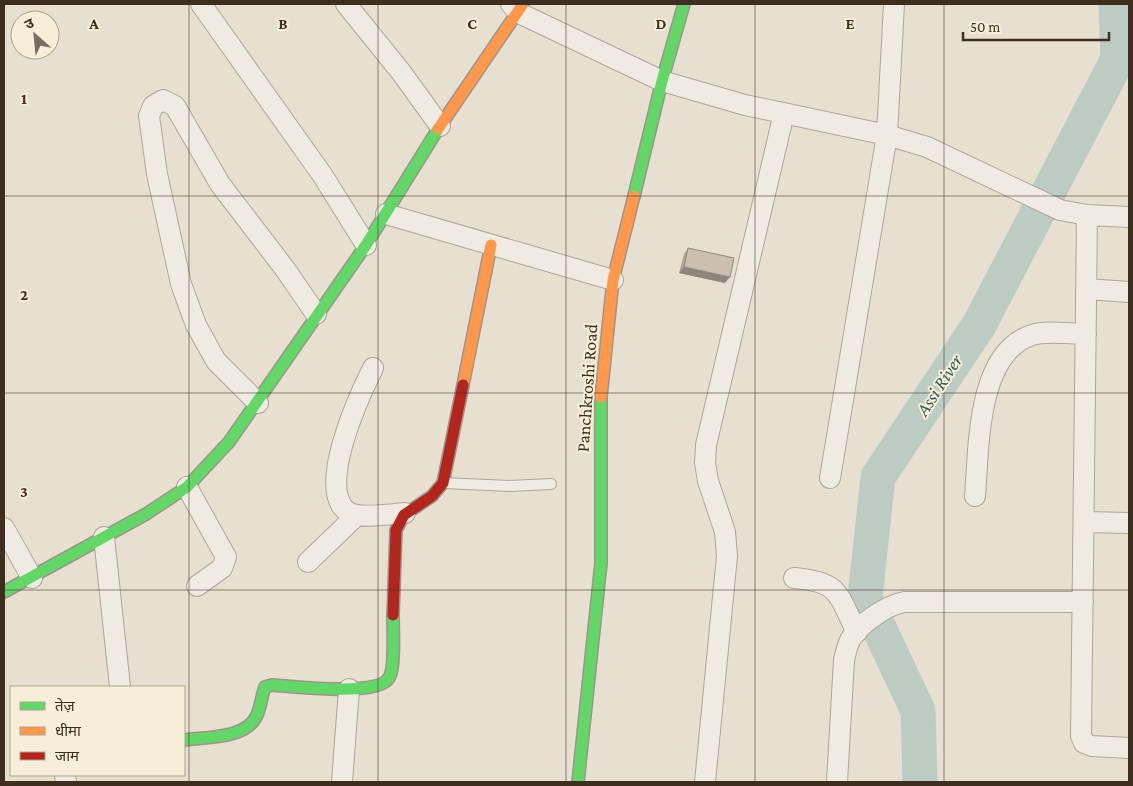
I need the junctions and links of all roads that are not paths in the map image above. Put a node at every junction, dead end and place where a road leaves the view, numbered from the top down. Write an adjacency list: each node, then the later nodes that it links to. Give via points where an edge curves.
1 (201, 4): 13 (street, via 323,176)
2 (346, 4): 8 (street)
3 (684, 4): 6 (street, Panchkroshi Road)
4 (894, 4): 9 (street)
5 (518, 7): 6 (street); 8 (street)
6 (662, 80): 7 (street); 15 (street, Panchkroshi Road)
7 (784, 113): 9 (street); 46 (street, via 706,444 708,481 725,532 727,556)
8 (440, 126): 10 (street)
9 (887, 135): 11 (street, via 927,148 1060,210); 22 (street)
10 (386, 214): 13 (street); 14 (street)
11 (1087, 215): 12 (street); 16 (street)
12 (1129, 217)
13 (366, 245): 18 (street)
14 (491, 245): 15 (street); 23 (street)
15 (613, 280): 45 (street, Panchkroshi Road, via 600,406 601,563)
16 (1086, 290): 17 (street); 19 (street)
17 (1129, 292)
18 (316, 314): 21 (street); 21 (street, via 220,184 174,106 163,100 153,106 149,116 157,174 181,284 196,325 216,361)
19 (1086, 334): 26 (street, via 1034,334 1010,350 995,369 983,404); 29 (street)
20 (373, 368): 28 (street, via 350,415 337,474 337,490 343,507)
21 (258, 403): 25 (street, via 229,442)
22 (830, 478)
23 (443, 483): 24 (lane); 27 (street, via 430,500)
24 (551, 484)
25 (187, 487): 32 (street); 36 (street, via 226,557 222,568)
26 (975, 496)
27 (405, 513): 28 (street); 41 (street, via 396,530 391,675 386,684 376,688)
28 (357, 515): 33 (street)
29 (1085, 522): 30 (street); 38 (street)
30 (1129, 523)
31 (4, 528): 34 (street)
32 (104, 537): 34 (street); 40 (street)
33 (308, 562)
34 (32, 578): 37 (street)
35 (794, 578): 39 (street, via 829,584)
36 (197, 586)
37 (4, 592)
38 (1083, 602): 39 (street, via 904,602 886,608); 43 (street, via 1081,736 1084,743 1092,746)
39 (859, 630): 47 (street, via 847,646 844,660)
40 (120, 686)
41 (349, 689): 42 (street, via 265,687 250,727 239,732); 44 (street)
42 (185, 740)
43 (1129, 748)
44 (342, 782)
45 (578, 782)
46 (705, 782)
47 (837, 782)

